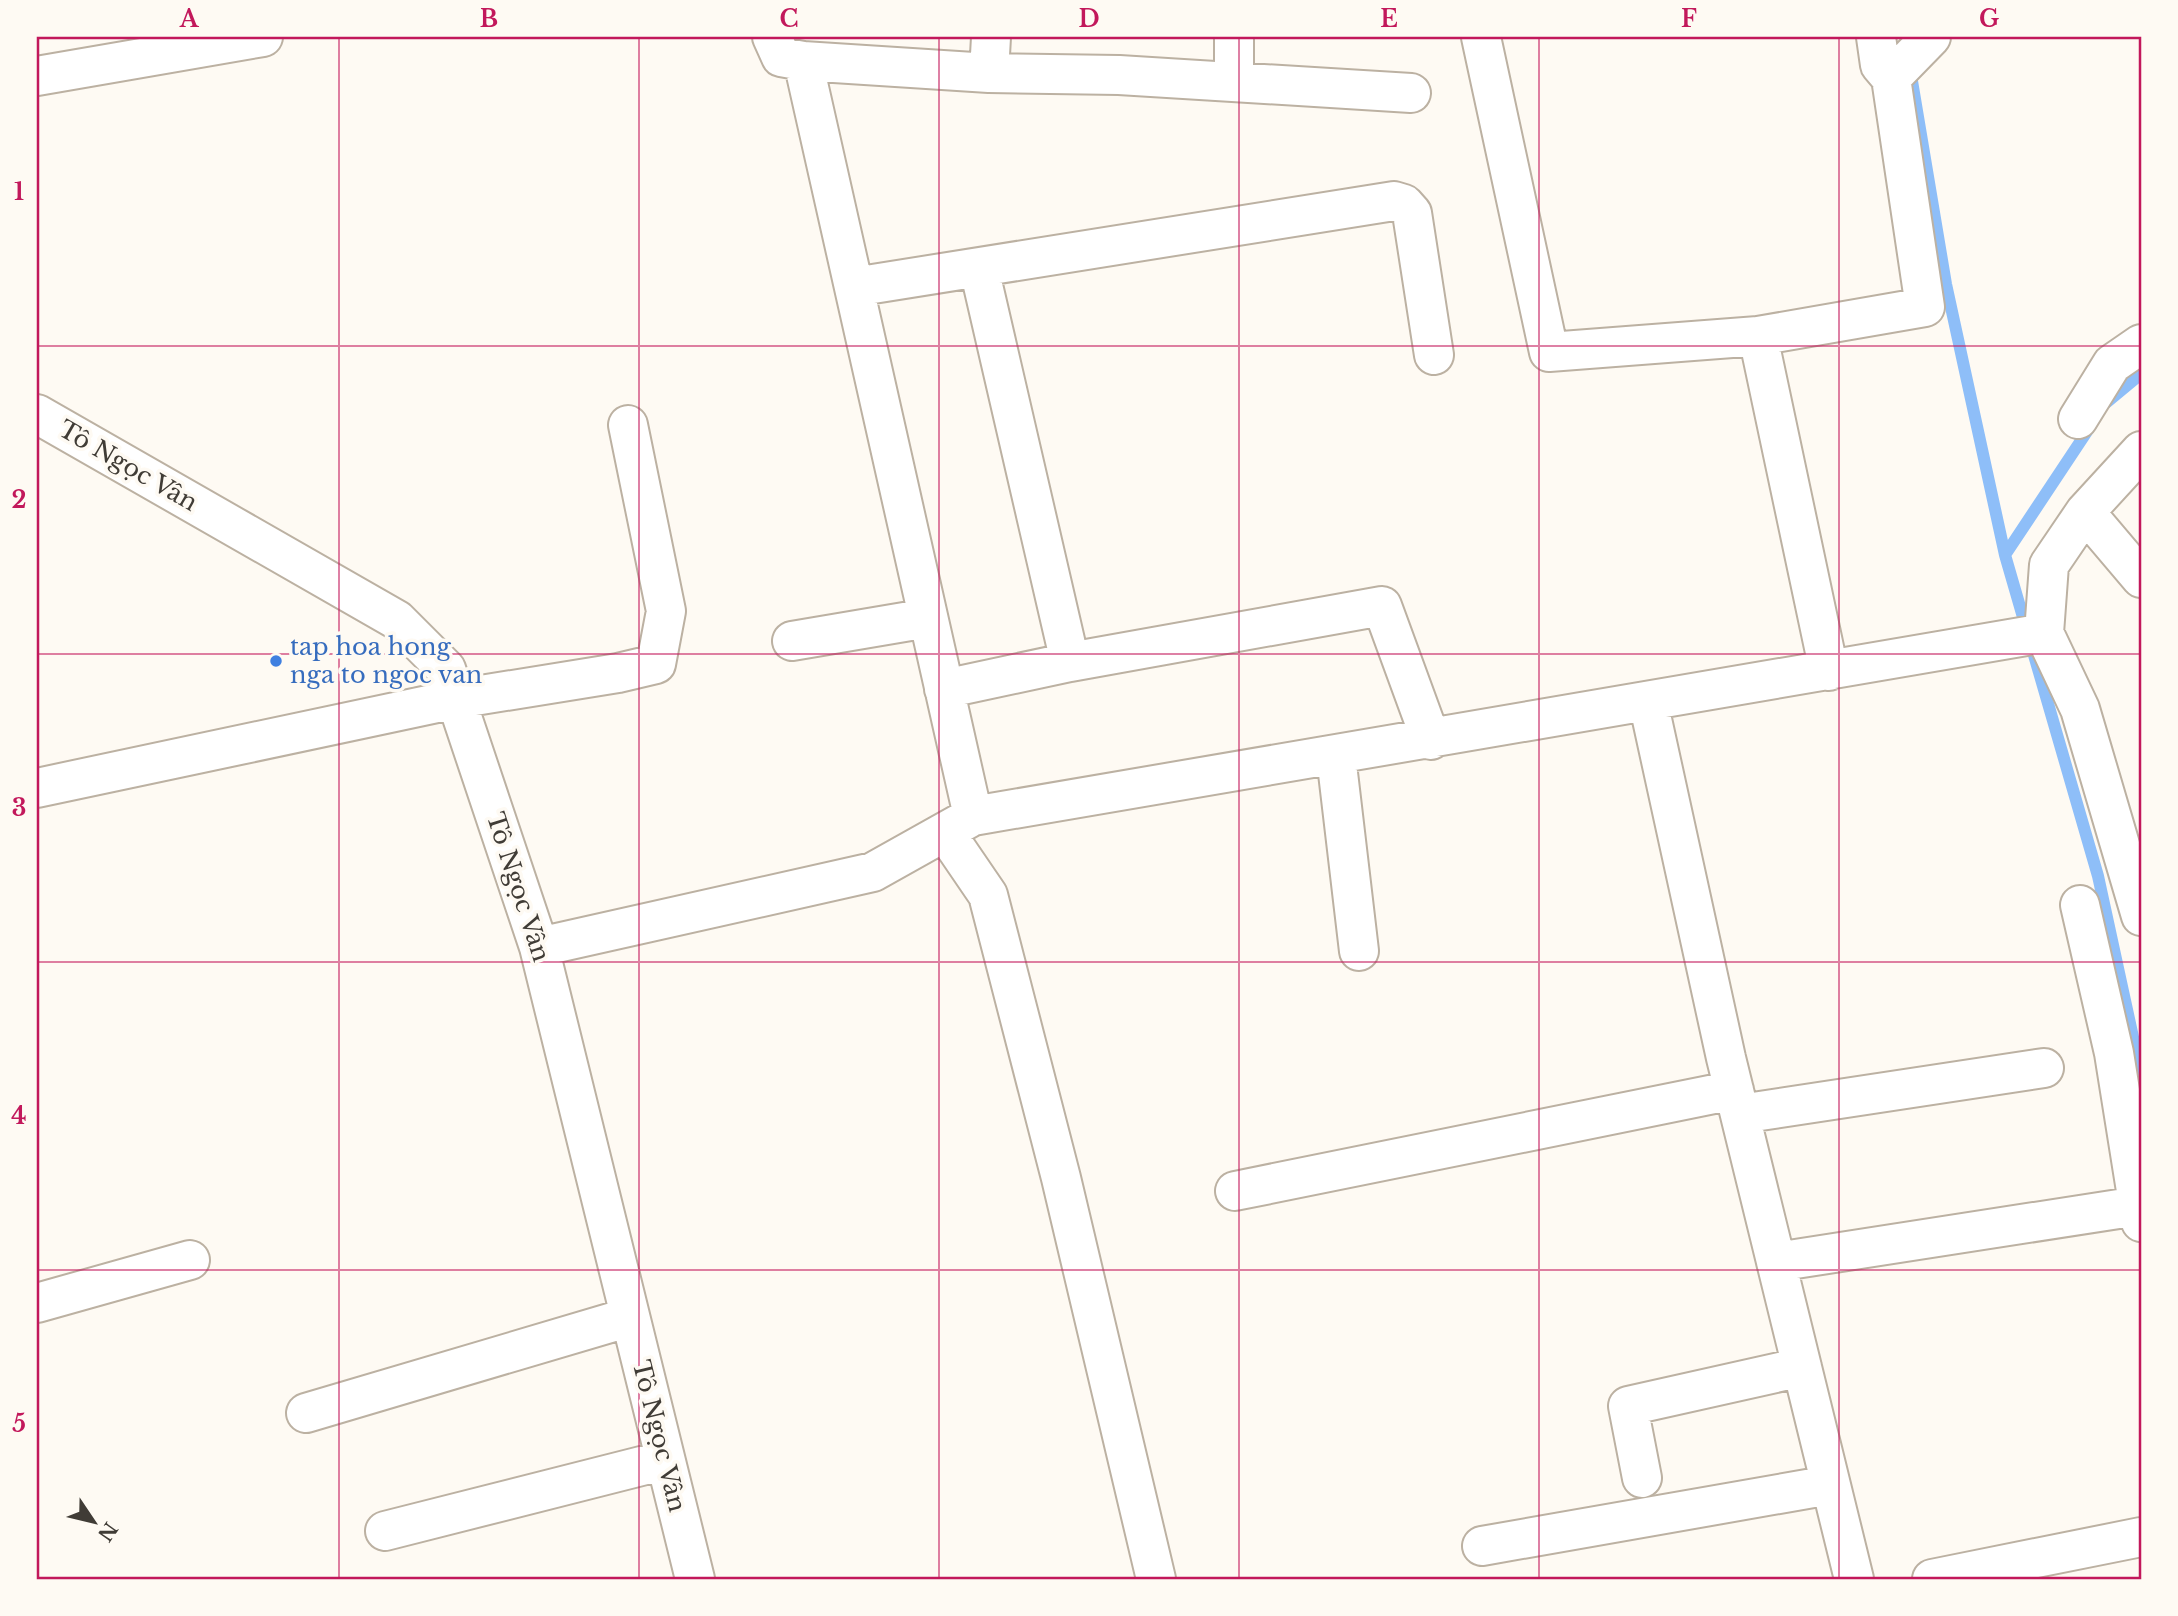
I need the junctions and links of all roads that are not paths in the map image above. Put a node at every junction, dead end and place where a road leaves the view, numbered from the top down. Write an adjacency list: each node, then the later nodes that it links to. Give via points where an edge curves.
1 (263, 37): 10 (street)
2 (772, 37): 8 (street, via 781,57)
3 (1234, 37): 11 (street)
4 (1481, 37): 15 (street, via 1549,352)
5 (1876, 37): 9 (street, via 1881,65)
6 (1929, 40): 9 (street)
7 (990, 55): 8 (street); 11 (street, via 1119,75)
8 (803, 61): 14 (street)
9 (1895, 74): 15 (street, via 1925,307)
10 (37, 76)
11 (1234, 82): 12 (street)
12 (1411, 93)
13 (979, 268): 14 (street); 17 (street, via 1394,201 1412,213); 27 (street)
14 (853, 287): 24 (street)
15 (1758, 336): 28 (street)
16 (2141, 344): 19 (street, via 2112,365)
17 (1434, 355)
18 (37, 414): 30 (street, Tô Ngọc Vân, via 397,620 446,669)
19 (2078, 419)
20 (628, 425): 30 (street, via 666,611 656,664)
21 (2141, 451): 22 (street)
22 (2085, 512): 23 (street); 25 (street, via 2049,565)
23 (2141, 578)
24 (928, 618): 26 (street); 29 (street)
25 (2041, 633): 28 (street); 37 (street, via 2080,709)
26 (792, 641)
27 (1070, 662): 29 (street); 32 (street, via 1382,606)
28 (1829, 671): 31 (street)
29 (944, 690): 35 (street)
30 (456, 699): 34 (street); 38 (street, Tô Ngọc Vân)
31 (1648, 701): 32 (street); 41 (street)
32 (1431, 740): 33 (street)
33 (1336, 756): 35 (street); 39 (street)
34 (37, 788)
35 (959, 824): 38 (street, via 873,872); 57 (street, via 988,895)
36 (2080, 905): 43 (street, via 2114,1053)
37 (2141, 916)
38 (539, 947): 47 (street, Tô Ngọc Vân)
39 (1359, 951)
40 (2044, 1068): 41 (street)
41 (1737, 1102): 42 (street); 45 (street)
42 (1235, 1191)
43 (2140, 1214): 45 (street)
44 (190, 1260): 46 (street)
45 (1776, 1262): 48 (street)
46 (37, 1303)
47 (630, 1317): 49 (street); 50 (street, Tô Ngọc Vân)
48 (1802, 1367): 51 (street, via 1628,1406); 52 (street)
49 (306, 1413)
50 (665, 1460): 53 (street); 56 (street, Tô Ngọc Vân)
51 (1642, 1478)
52 (1830, 1485): 55 (street); 58 (street)
53 (385, 1531)
54 (2141, 1538): 59 (street)
55 (1482, 1546)
56 (695, 1579)
57 (1156, 1579)
58 (1854, 1579)
59 (1932, 1579)

